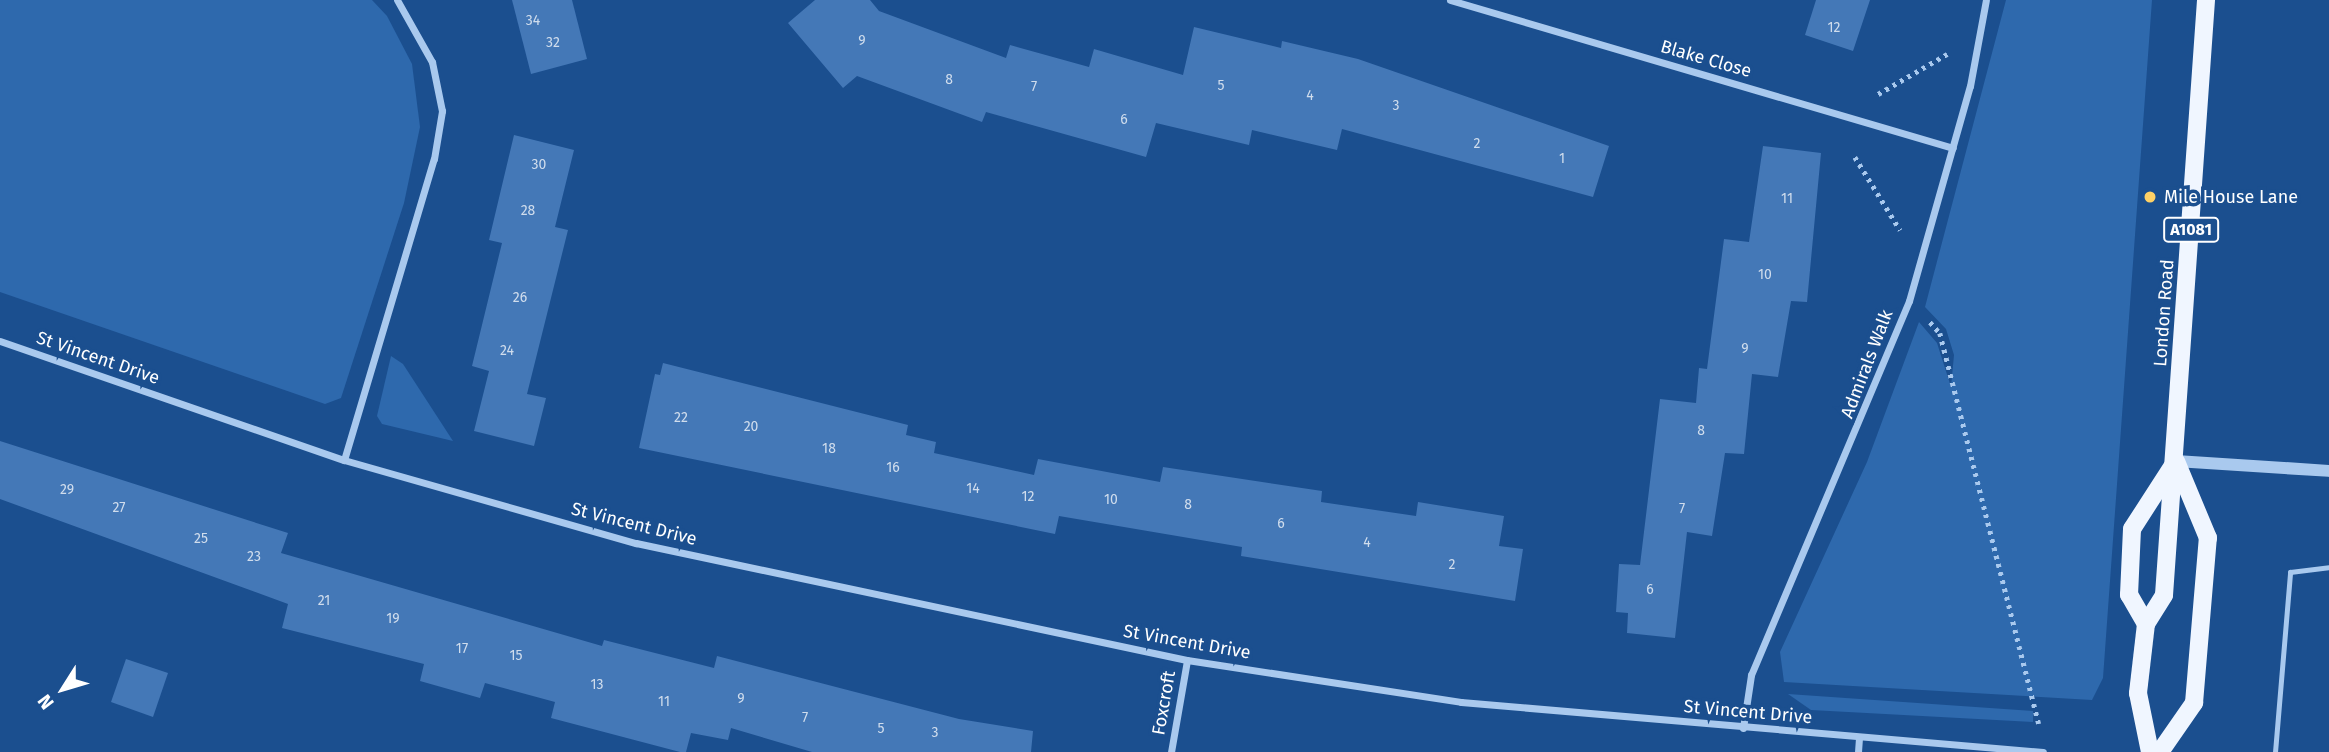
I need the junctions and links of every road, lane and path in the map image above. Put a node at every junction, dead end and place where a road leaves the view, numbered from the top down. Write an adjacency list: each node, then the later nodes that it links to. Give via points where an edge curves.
1 (397, 0): 12 (street, via 432,62 442,111 434,159)
2 (1450, 0): 7 (street, Blake Close)
3 (1986, 0): 7 (street, Admirals Walk)
4 (2206, 0): 13 (main road, London Road / A1081)
5 (1951, 52): 6 (path)
6 (1878, 94)
7 (1953, 148): 10 (street, Admirals Walk)
8 (1856, 157): 9 (path)
9 (1902, 234)
10 (1909, 300): 18 (street, Admirals Walk, via 1839,480 1751,676); 20 (path, via 1940,333)
11 (0, 341): 12 (street, St Vincent Drive)
12 (344, 460): 17 (street, St Vincent Drive, via 636,543)
13 (2176, 461): 14 (street); 16 (main road, London Road / A1081, via 2164,595); 16 (main road, London Road / A1081, via 2132,529 2129,595); 25 (main road, London Road / A1081, via 2208,538 2194,703)
14 (2329, 471)
15 (2329, 567): 26 (lane, via 2290,572)
16 (2146, 624): 24 (main road, London Road / A1081, via 2138,693)
17 (1187, 660): 18 (street, St Vincent Drive, via 1461,702); 21 (street, Foxcroft)
18 (1743, 728): 19 (street, St Vincent Drive)
19 (1859, 737): 22 (street); 23 (street, St Vincent Drive)
20 (2043, 740)
21 (1171, 752)
22 (1858, 752)
23 (2043, 752)
24 (2150, 752)
25 (2160, 752)
26 (2275, 752)

